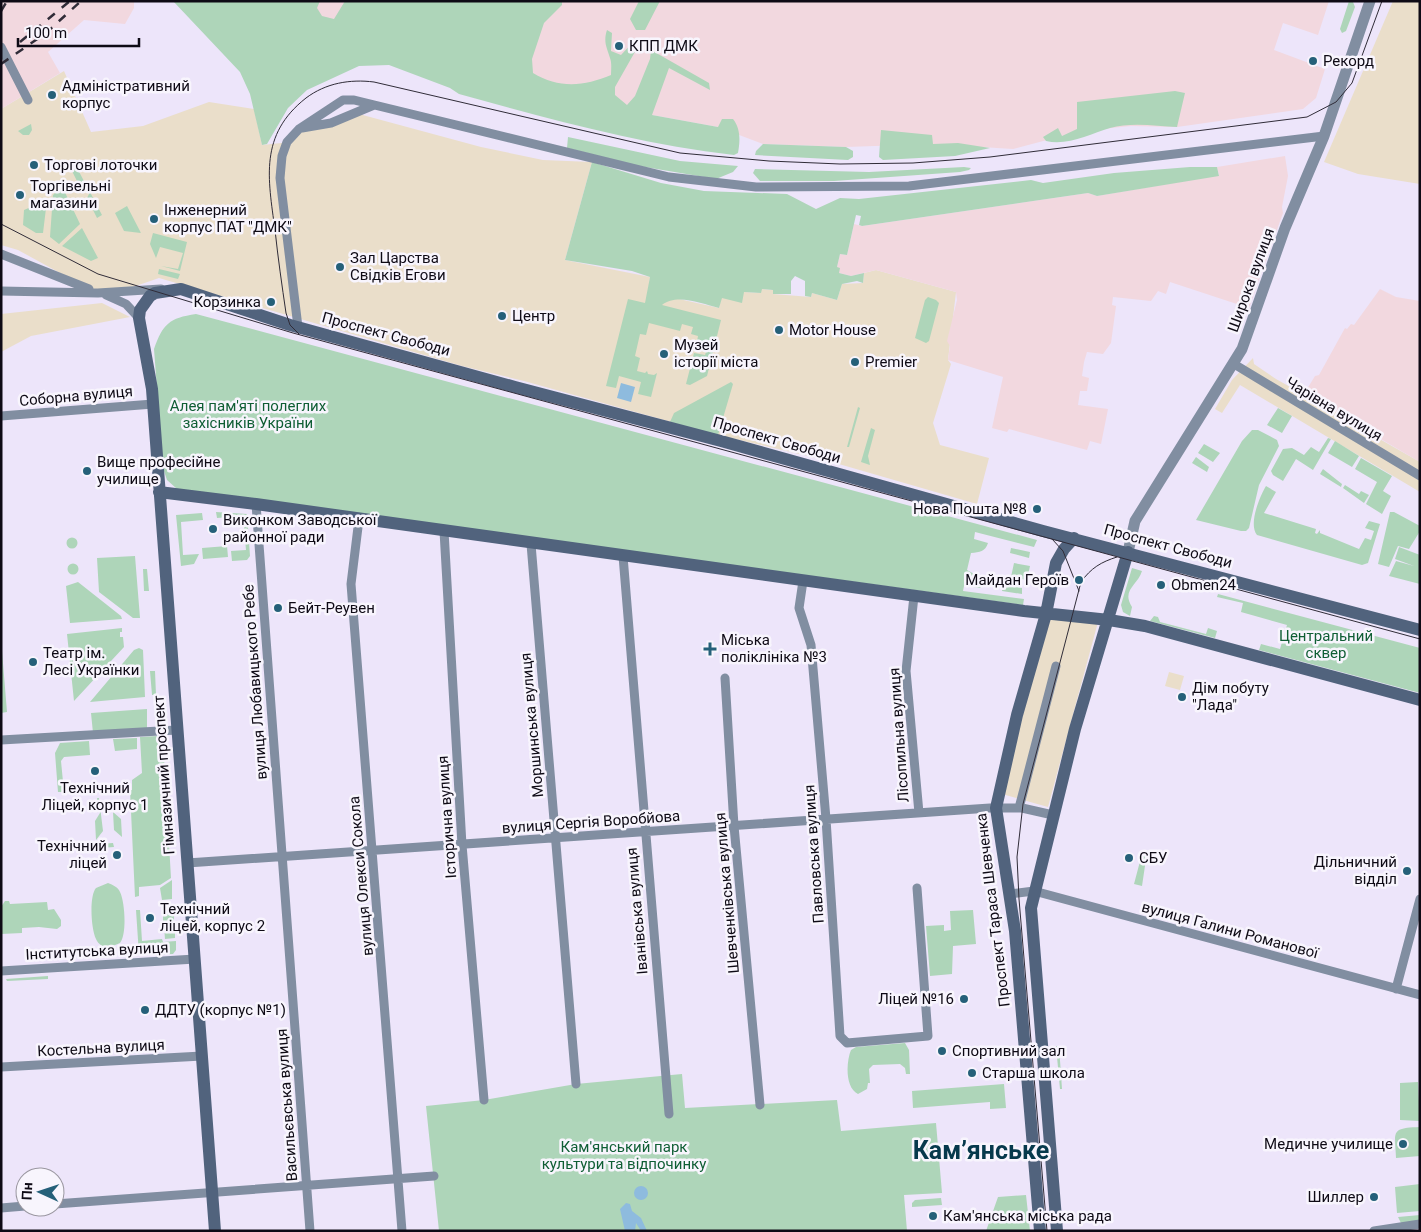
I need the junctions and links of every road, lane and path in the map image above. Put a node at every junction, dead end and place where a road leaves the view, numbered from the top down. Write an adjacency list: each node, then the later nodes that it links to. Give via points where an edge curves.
1 (1370, 1): 6 (street, Широка вулиця)
2 (1, 47): 3 (street)
3 (28, 100)
4 (374, 105): 5 (street, via 331,123); 5 (street, via 343,100); 6 (street, via 669,177 756,187 909,186)
5 (299, 129): 13 (street, via 287,142 280,178)
6 (1324, 136): 14 (street, Широка вулиця)
7 (1, 254): 10 (street)
8 (181, 289): 11 (street, Проспект Свободи); 12 (main road, via 150,296); 13 (main road, Проспект Свободи)
9 (1, 291): 10 (street, Проспект Свободи)
10 (98, 292): 11 (street, Проспект Свободи); 12 (street, via 121,301)
11 (126, 292): 12 (street)
12 (138, 318): 15 (main road, Гімназичний проспект)
13 (298, 327): 22 (main road, Проспект Свободи)
14 (1234, 364): 17 (street, Чарівна вулиця); 24 (street, Широка вулиця, via 1135,521)
15 (153, 404): 16 (street, Соборна вулиця); 18 (main road, Гімназичний проспект)
16 (1, 416)
17 (1420, 476)
18 (159, 492): 19 (main road); 34 (main road, Гімназичний проспект)
19 (256, 504): 20 (main road); 46 (street, вулиця Любавицького Ребе)
20 (359, 519): 21 (main road); 45 (street, вулиця Олекси Сокола, via 351,584)
21 (444, 531): 23 (main road); 44 (street, Історична вулиця)
22 (1074, 538): 24 (main road, Проспект Свободи); 28 (main road, Проспект Тараса Шевченка, via 1056,563)
23 (531, 544): 25 (main road); 43 (street, Моршинська вулиця)
24 (1128, 552): 29 (main road); 30 (main road, Проспект Свободи)
25 (623, 556): 26 (main road); 42 (street, Іванівська вулиця)
26 (803, 581): 27 (main road); 40 (street, Павловська вулиця, via 799,608 810,645)
27 (914, 596): 28 (main road); 38 (street, Лісопильна вулиця, via 906,671)
28 (1046, 614): 29 (main road); 36 (main road, Проспект Тараса Шевченка, via 1017,716)
29 (1110, 620): 33 (main road, via 1145,626); 39 (main road, via 1097,650)
30 (1420, 630)
31 (1056, 666): 37 (street)
32 (725, 678): 41 (street, Шевченківська вулиця)
33 (1420, 700)
34 (177, 730): 35 (street); 47 (main road, Гімназичний проспект)
35 (1, 740)
36 (996, 808): 37 (street, вулиця Сергія Воробйова); 38 (street, вулиця Сергія Воробйова); 50 (main road, Проспект Тараса Шевченка)
37 (1019, 808): 39 (street, вулиця Сергія Воробйова)
38 (919, 813): 40 (street, вулиця Сергія Воробйова)
39 (1053, 815): 49 (main road)
40 (826, 819): 41 (street, вулиця Сергія Воробйова); 48 (street, Павловська вулиця, via 840,1036 847,1043 928,1036)
41 (734, 826): 42 (street, вулиця Сергія Воробйова); 60 (street, Шевченківська вулиця)
42 (644, 832): 43 (street, вулиця Сергія Воробйова); 61 (street, Іванівська вулиця)
43 (555, 838): 44 (street, вулиця Сергія Воробйова); 58 (street, Моршинська вулиця)
44 (462, 844): 45 (street, вулиця Сергія Воробйова); 59 (street, Історична вулиця)
45 (373, 851): 46 (street, вулиця Сергія Воробйова); 63 (street, вулиця Олекси Сокола)
46 (282, 858): 47 (street, вулиця Сергія Воробйова); 64 (street, Васильєвська вулиця)
47 (187, 863): 52 (main road, Гімназичний проспект)
48 (917, 888)
49 (1034, 891): 50 (street); 54 (street, вулиця Галини Романової); 74 (main road, via 1030,908)
50 (1009, 894): 73 (main road, Проспект Тараса Шевченка, via 1016,931)
51 (1420, 899): 54 (street)
52 (195, 959): 53 (street, Інститутська вулиця); 56 (main road, Гімназичний проспект)
53 (1, 971)
54 (1396, 989): 55 (street, вулиця Галини Романової)
55 (1420, 995)
56 (202, 1056): 57 (street, Костельна вулиця); 65 (main road, Гімназичний проспект)
57 (1, 1067)
58 (576, 1084)
59 (484, 1100)
60 (760, 1105)
61 (669, 1114)
62 (434, 1176): 63 (street)
63 (398, 1178): 64 (street); 72 (street, вулиця Олекси Сокола)
64 (306, 1185): 65 (street); 71 (street, Васильєвська вулиця)
65 (212, 1193): 66 (street); 70 (main road, Гімназичний проспект)
66 (65, 1203)
67 (15, 1207): 68 (street)
68 (1, 1208)
69 (1420, 1224): 75 (street)
70 (215, 1231)
71 (310, 1231)
72 (402, 1231)
73 (1040, 1231)
74 (1057, 1231)
75 (1374, 1231)

